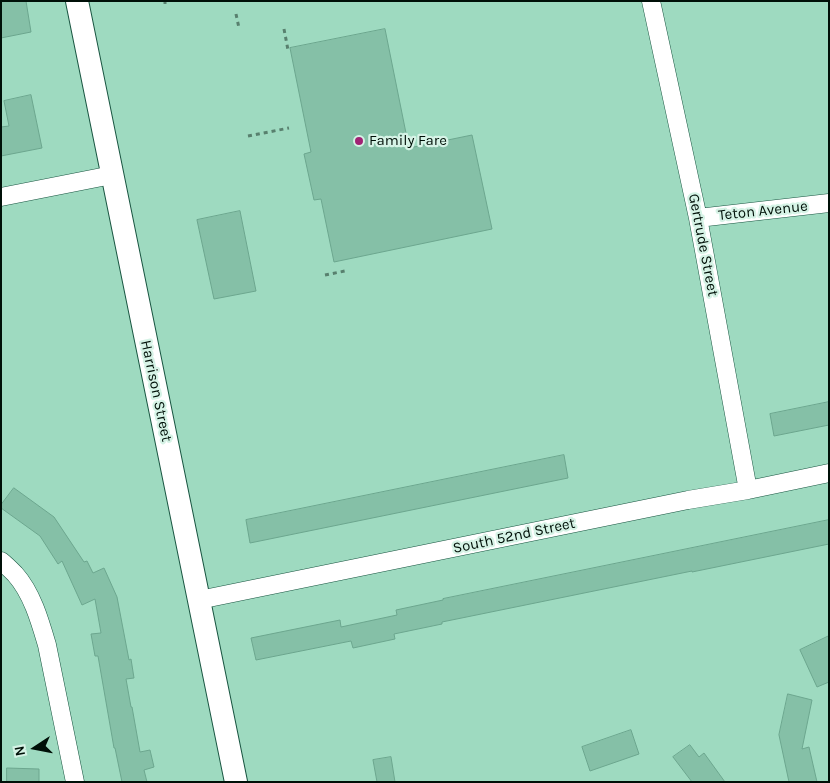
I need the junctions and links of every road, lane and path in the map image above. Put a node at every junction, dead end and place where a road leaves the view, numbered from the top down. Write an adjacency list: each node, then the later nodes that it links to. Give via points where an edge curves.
1 (77, 1): 9 (main road, Harrison Street)
2 (651, 1): 12 (street, Gertrude Street)
3 (236, 14): 4 (path)
4 (239, 28)
5 (284, 29): 6 (path)
6 (288, 50)
7 (289, 128): 8 (path)
8 (248, 136)
9 (112, 175): 10 (street); 18 (main road, Harrison Street)
10 (1, 197)
11 (829, 203): 12 (street, Teton Avenue)
12 (698, 218): 16 (street, Gertrude Street)
13 (345, 271): 14 (path)
14 (325, 275)
15 (829, 473): 16 (street, South 52nd Street)
16 (748, 490): 18 (street, South 52nd Street)
17 (1, 561): 19 (street, via 28,593 41,623)
18 (199, 600): 20 (main road, Harrison Street)
19 (75, 782)
20 (236, 782)

